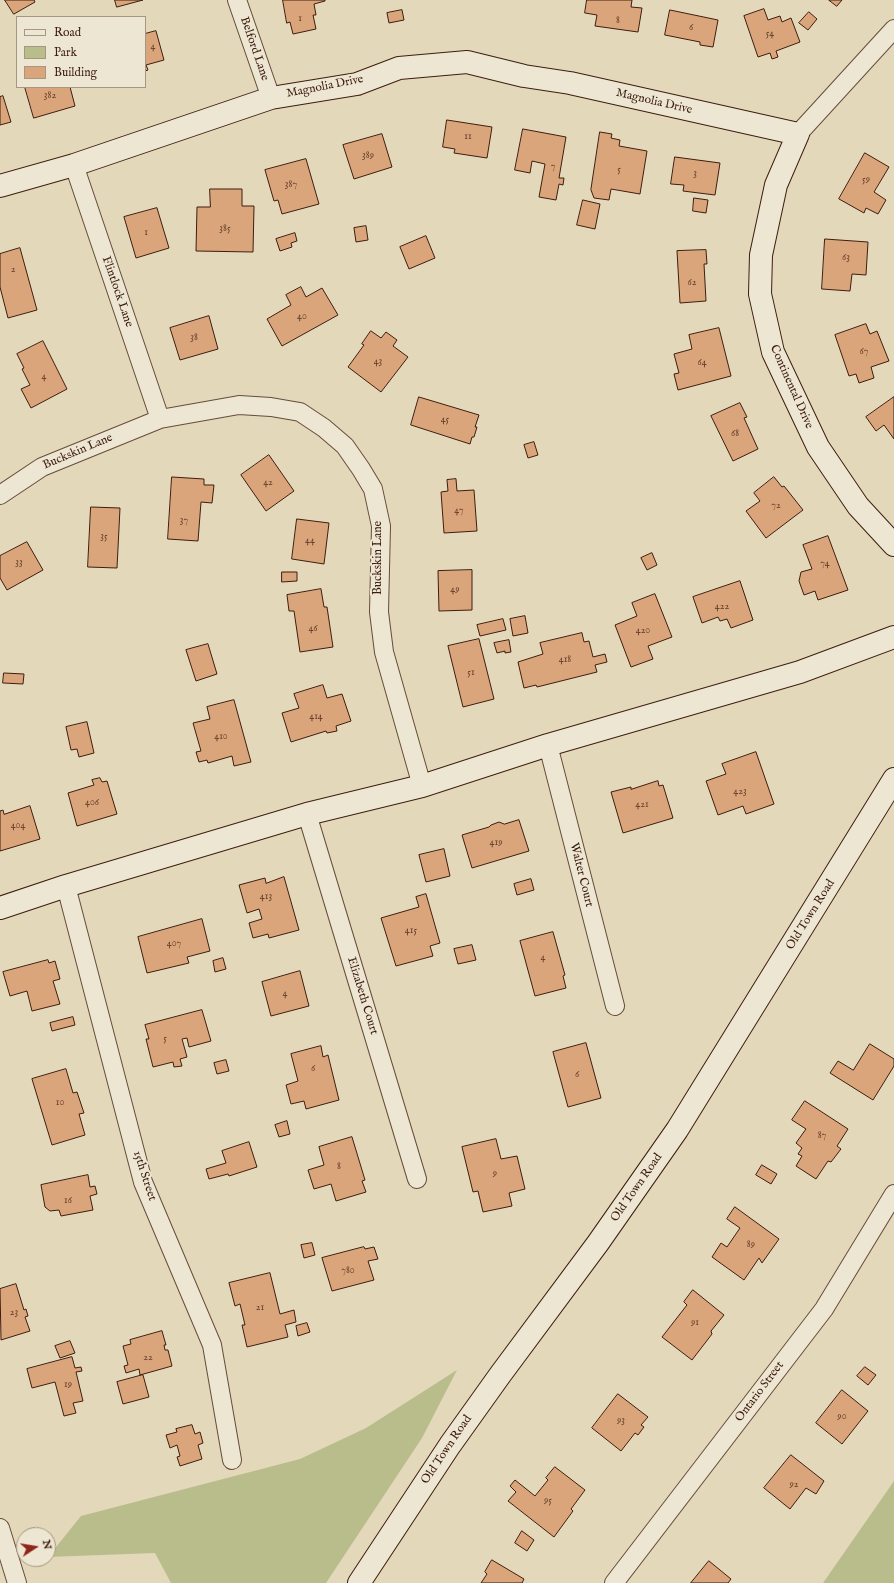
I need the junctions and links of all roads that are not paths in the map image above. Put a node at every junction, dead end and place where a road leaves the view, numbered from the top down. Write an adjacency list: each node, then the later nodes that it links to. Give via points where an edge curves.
1 (237, 0): 3 (street, Belford Lane)
2 (894, 29): 4 (street, Continental Drive)
3 (271, 98): 4 (street, Magnolia Drive, via 357,84 399,68 467,62); 5 (street, Magnolia Drive)
4 (798, 134): 9 (street, Continental Drive, via 776,184 761,255 760,294 773,352 818,447 858,506)
5 (74, 165): 6 (street, Magnolia Drive); 7 (street, Flintlock Lane)
6 (0, 186)
7 (160, 419): 8 (street, Buckskin Lane, via 42,467); 13 (street, Buckskin Lane, via 239,405 271,407 300,412 345,446 373,489 381,526 379,612 384,652)
8 (0, 495)
9 (894, 545)
10 (894, 637): 11 (street, via 800,672)
11 (548, 745): 13 (street); 17 (street, Walter Court)
12 (894, 779): 24 (street, Old Town Road, via 677,1130 450,1445)
13 (422, 786): 14 (street)
14 (307, 814): 15 (street); 18 (street, Elizabeth Court)
15 (66, 886): 16 (street); 20 (street, 15th Street, via 143,1182 212,1345)
16 (0, 908)
17 (615, 1006)
18 (417, 1178)
19 (894, 1194): 25 (street, Ontario Street, via 824,1309)
20 (232, 1460)
21 (0, 1528): 22 (street)
22 (5, 1564): 23 (street)
23 (17, 1583)
24 (359, 1583)
25 (614, 1583)

